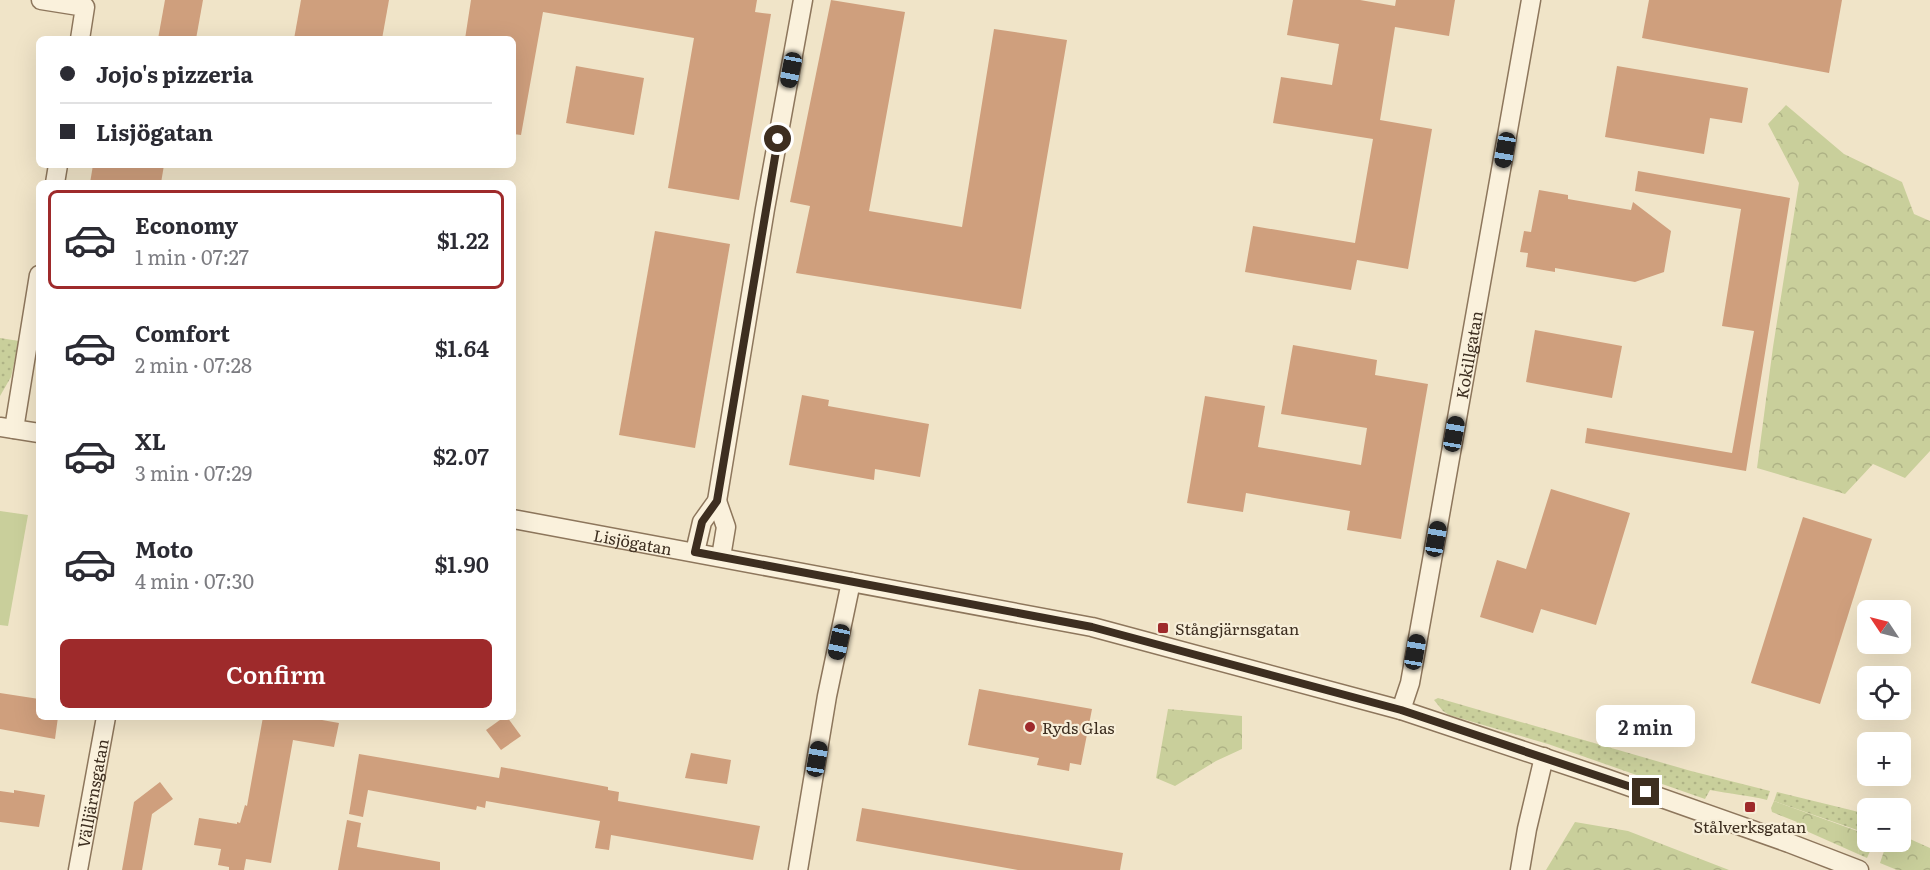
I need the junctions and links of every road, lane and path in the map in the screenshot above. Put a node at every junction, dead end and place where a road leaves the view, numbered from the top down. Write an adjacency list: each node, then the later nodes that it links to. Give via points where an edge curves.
1 (40, 0): 4 (street)
2 (803, 0): 9 (street)
3 (1531, 0): 14 (street, Kokillgatan, via 1410,682)
4 (85, 4): 5 (street)
5 (80, 36)
6 (36, 289): 7 (street)
7 (7, 428): 8 (street)
8 (36, 433)
9 (717, 501): 11 (street, via 702,522); 12 (street, via 726,527)
10 (516, 520): 11 (street, Lisjögatan)
11 (695, 552): 12 (street, Lisjögatan)
12 (721, 557): 13 (street, Lisjögatan)
13 (851, 582): 14 (street, Lisjögatan, via 1092,627); 18 (street)
14 (1401, 710): 16 (street, Lisjögatan)
15 (105, 720): 17 (street, Välljärnsgatan)
16 (1544, 757): 19 (street); 20 (street, Lisjögatan)
17 (78, 870)
18 (798, 870)
19 (1520, 870)
20 (1859, 870)

